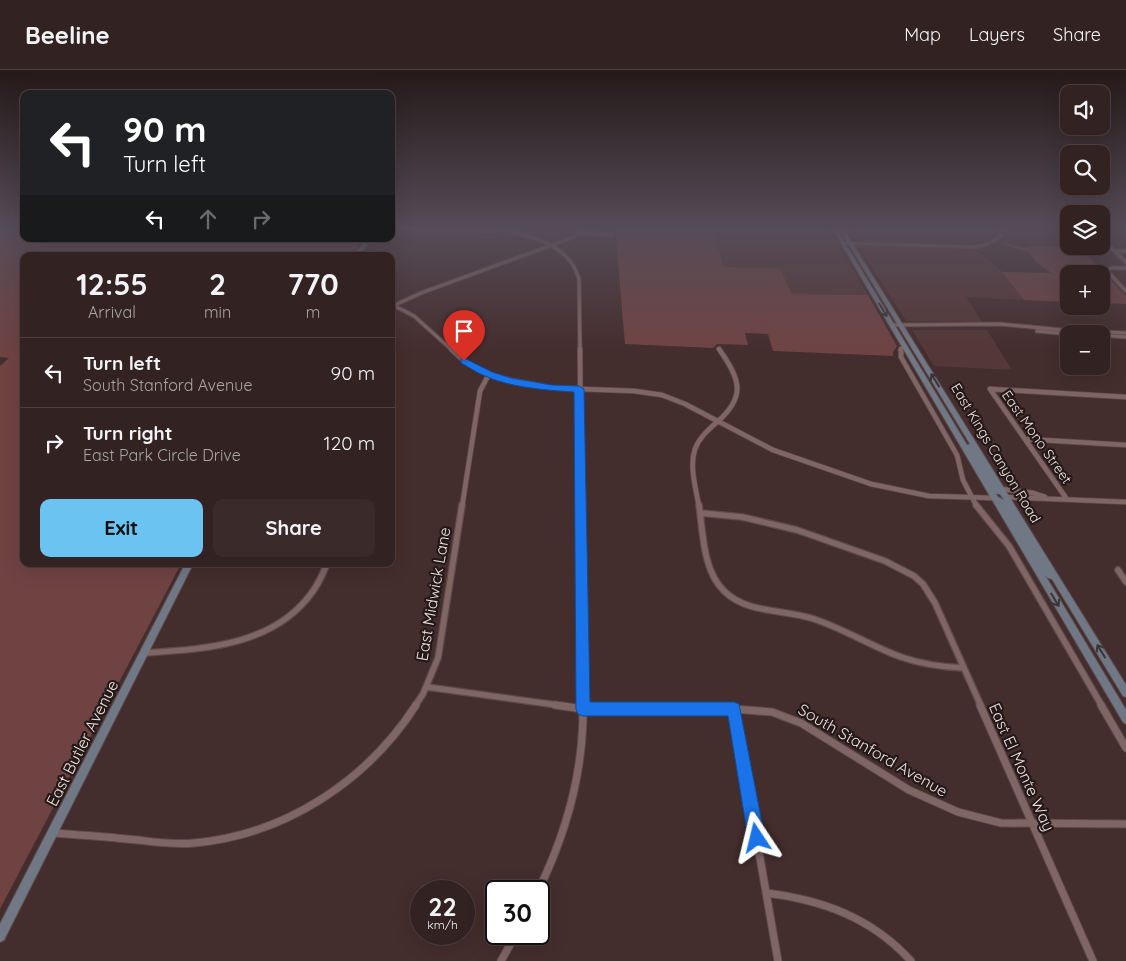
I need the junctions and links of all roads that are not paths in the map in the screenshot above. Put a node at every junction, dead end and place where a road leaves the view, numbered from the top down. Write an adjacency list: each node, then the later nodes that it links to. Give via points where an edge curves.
1 (484, 270): 7 (street)
2 (577, 270): 18 (street)
3 (859, 270): 9 (main road, East Kings Canyon Road, one-way to 9)
4 (867, 270): 10 (main road, East Kings Canyon Road)
5 (1109, 270): 6 (street)
6 (1126, 292)
7 (395, 303)
8 (395, 305): 17 (street, via 414,316 464,361)
9 (892, 325): 10 (street); 15 (main road, East Kings Canyon Road)
10 (901, 325): 11 (street); 24 (main road, East Kings Canyon Road, one-way to 10)
11 (990, 326): 12 (street); 13 (street, via 1000,324)
12 (1060, 333)
13 (1126, 335): 14 (street)
14 (1110, 336)
15 (904, 346): 21 (main road, East Kings Canyon Road); 26 (street, East Kings Canyon Road, via 900,350 901,357 957,456)
16 (720, 349): 20 (street, via 738,386 734,405)
17 (489, 374): 18 (street, via 530,385); 38 (street, East Midwick Lane, via 480,391 442,642)
18 (579, 389): 20 (street, via 662,395); 40 (street)
19 (1126, 396): 22 (street, East Mono Street, via 990,389)
20 (718, 422): 26 (street, via 781,453 871,484 913,494); 30 (street, via 700,438 692,459)
21 (953, 429): 24 (main road, via 966,441 998,491); 27 (main road, East Kings Canyon Road)
22 (1025, 439): 23 (street); 28 (street, East Mono Street)
23 (1126, 445)
24 (1004, 493): 25 (street, via 1033,493); 25 (street, via 1036,499); 35 (main road, East Kings Canyon Road)
25 (1046, 497): 28 (street)
26 (972, 498): 27 (street); 43 (street, East Kings Canyon Road, via 1010,546)
27 (994, 498): 35 (main road, via 1005,504 1044,569); 42 (main road, East Kings Canyon Road, one-way to 42)
28 (1066, 498): 29 (street)
29 (1126, 502)
30 (700, 513): 37 (street, East El Monte Way, via 741,516 784,525 915,576 935,602); 37 (street, via 710,570 723,592 735,600 813,619 908,661)
31 (187, 567): 36 (main road, East Butler Avenue)
32 (326, 567): 36 (street, via 308,599 260,636 212,648)
33 (1126, 570): 34 (street, via 1118,570)
34 (1126, 582)
35 (1061, 586): 39 (main road, East Kings Canyon Road, one-way to 35)
36 (144, 653): 46 (main road, East Butler Avenue)
37 (964, 668): 44 (street, East El Monte Way)
38 (427, 687): 40 (street, South Stanford Avenue); 46 (street, East Midwick Lane, via 395,736 363,770 322,800 246,834 193,843)
39 (1126, 693)
40 (583, 709): 41 (street, South Stanford Avenue); 47 (street, via 581,755 572,807)
41 (734, 709): 44 (street, South Stanford Avenue, via 772,712 801,723 909,790 958,812 1001,823); 48 (street)
42 (1126, 720)
43 (1126, 748)
44 (1032, 824): 45 (street, South Stanford Avenue); 54 (street, East El Monte Way)
45 (1126, 824)
46 (53, 833): 49 (main road, East Butler Avenue)
47 (543, 880)
48 (766, 893): 52 (street); 53 (street, via 813,901 856,918 882,934)
49 (0, 936)
50 (510, 945): 51 (street)
51 (501, 961)
52 (778, 961)
53 (911, 961)
54 (1093, 961)

